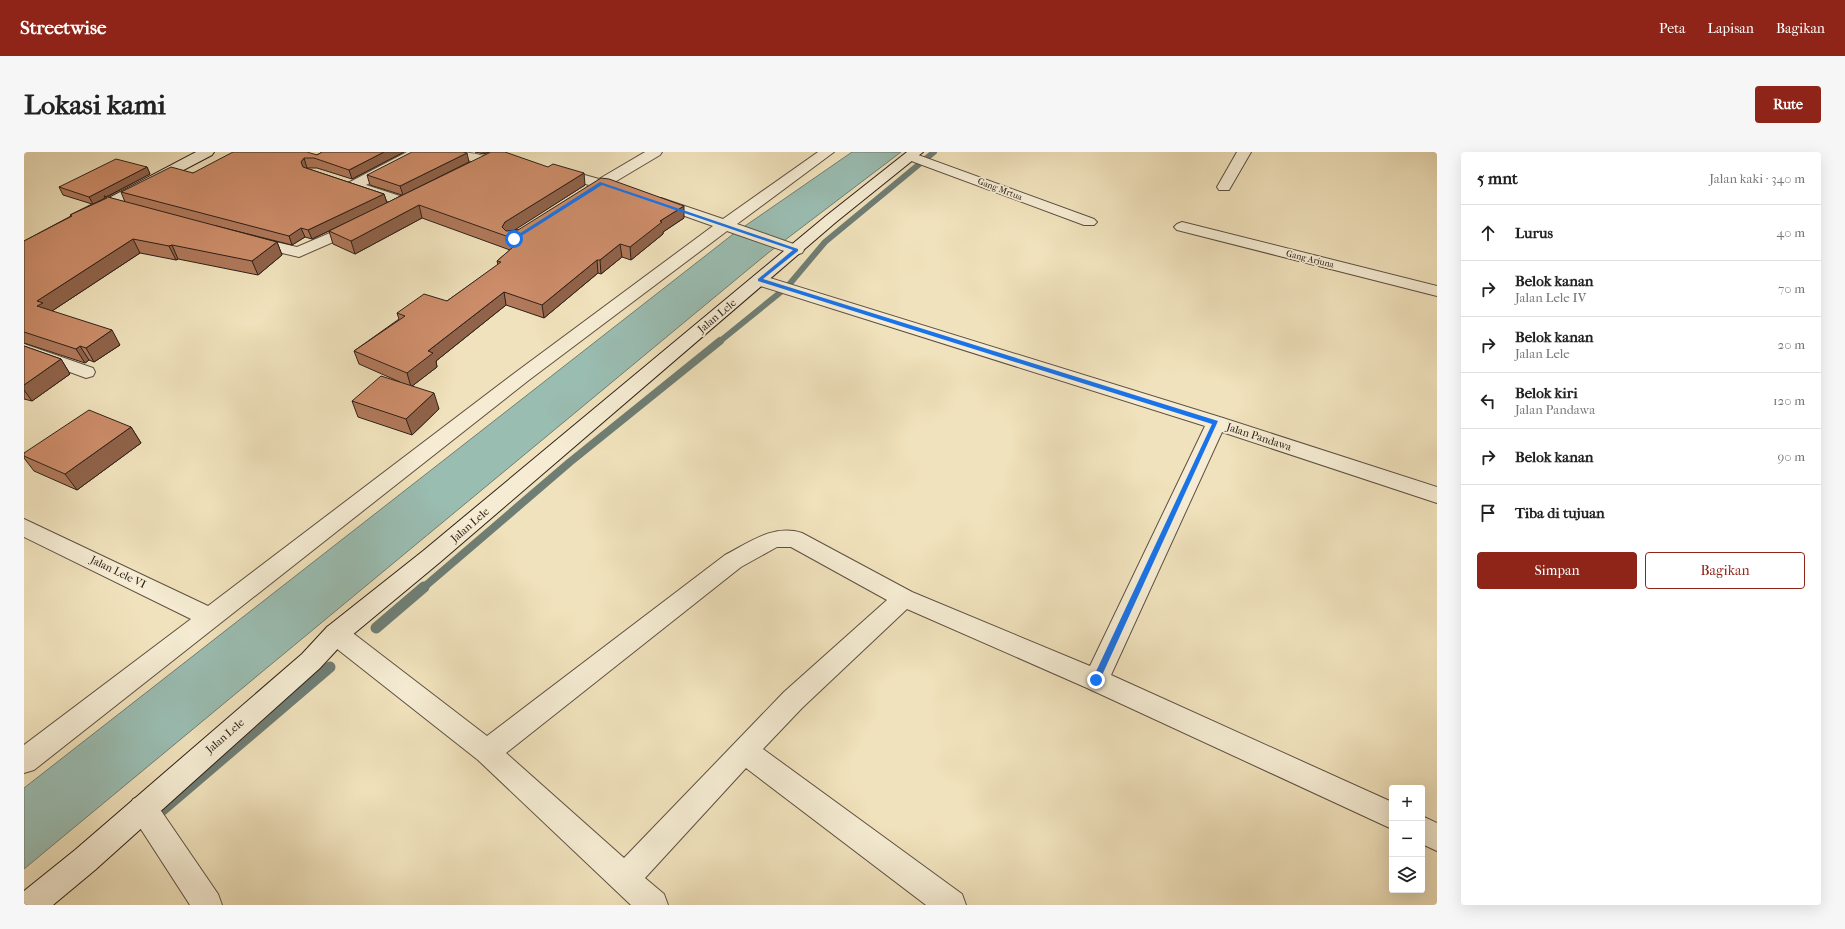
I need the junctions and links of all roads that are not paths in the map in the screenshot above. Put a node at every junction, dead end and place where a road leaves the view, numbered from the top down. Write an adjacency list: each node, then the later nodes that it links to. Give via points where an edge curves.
1 (206, 152): 15 (street)
2 (418, 152): 14 (street, via 346,183)
3 (456, 152): 9 (street, via 491,158)
4 (655, 152): 10 (street)
5 (827, 152): 19 (street)
6 (1244, 152): 12 (street)
7 (914, 154): 18 (street, Gang Mrtua); 22 (street, Jalan Lele, via 831,219)
8 (542, 167): 10 (street)
9 (464, 172)
10 (602, 183): 13 (street); 19 (street)
11 (437, 185): 14 (street)
12 (1224, 187)
13 (583, 195)
14 (404, 202): 21 (street, via 299,252)
15 (110, 203): 16 (street); 17 (street)
16 (132, 209)
17 (77, 220)
18 (1089, 222)
19 (725, 225): 22 (street); 31 (street, via 447,433)
20 (1182, 227): 24 (street, Gang Arjuna)
21 (238, 238)
22 (788, 247): 23 (street, Jalan Lele)
23 (760, 280): 27 (street, Jalan Pandawa); 32 (street, Jalan Lele, via 432,557)
24 (1437, 291)
25 (24, 349): 26 (street)
26 (86, 372)
27 (1216, 423): 28 (street, Jalan Pandawa); 33 (street)
28 (1437, 495)
29 (24, 527): 31 (street, Jalan Lele VI)
30 (904, 598): 33 (street); 34 (street, via 793,700); 35 (street, via 794,539 773,539 733,561)
31 (211, 618): 36 (street)
32 (336, 634): 35 (street); 37 (street, Jalan Lele, via 311,661)
33 (1096, 680): 38 (street)
34 (744, 751): 41 (street); 45 (street)
35 (487, 752): 41 (street)
36 (24, 761)
37 (143, 808): 42 (street, Jalan Lele); 43 (street)
38 (1389, 815)
39 (1425, 831): 40 (street)
40 (1437, 837)
41 (624, 879): 44 (street)
42 (30, 905)
43 (207, 905)
44 (653, 905)
45 (951, 905)

